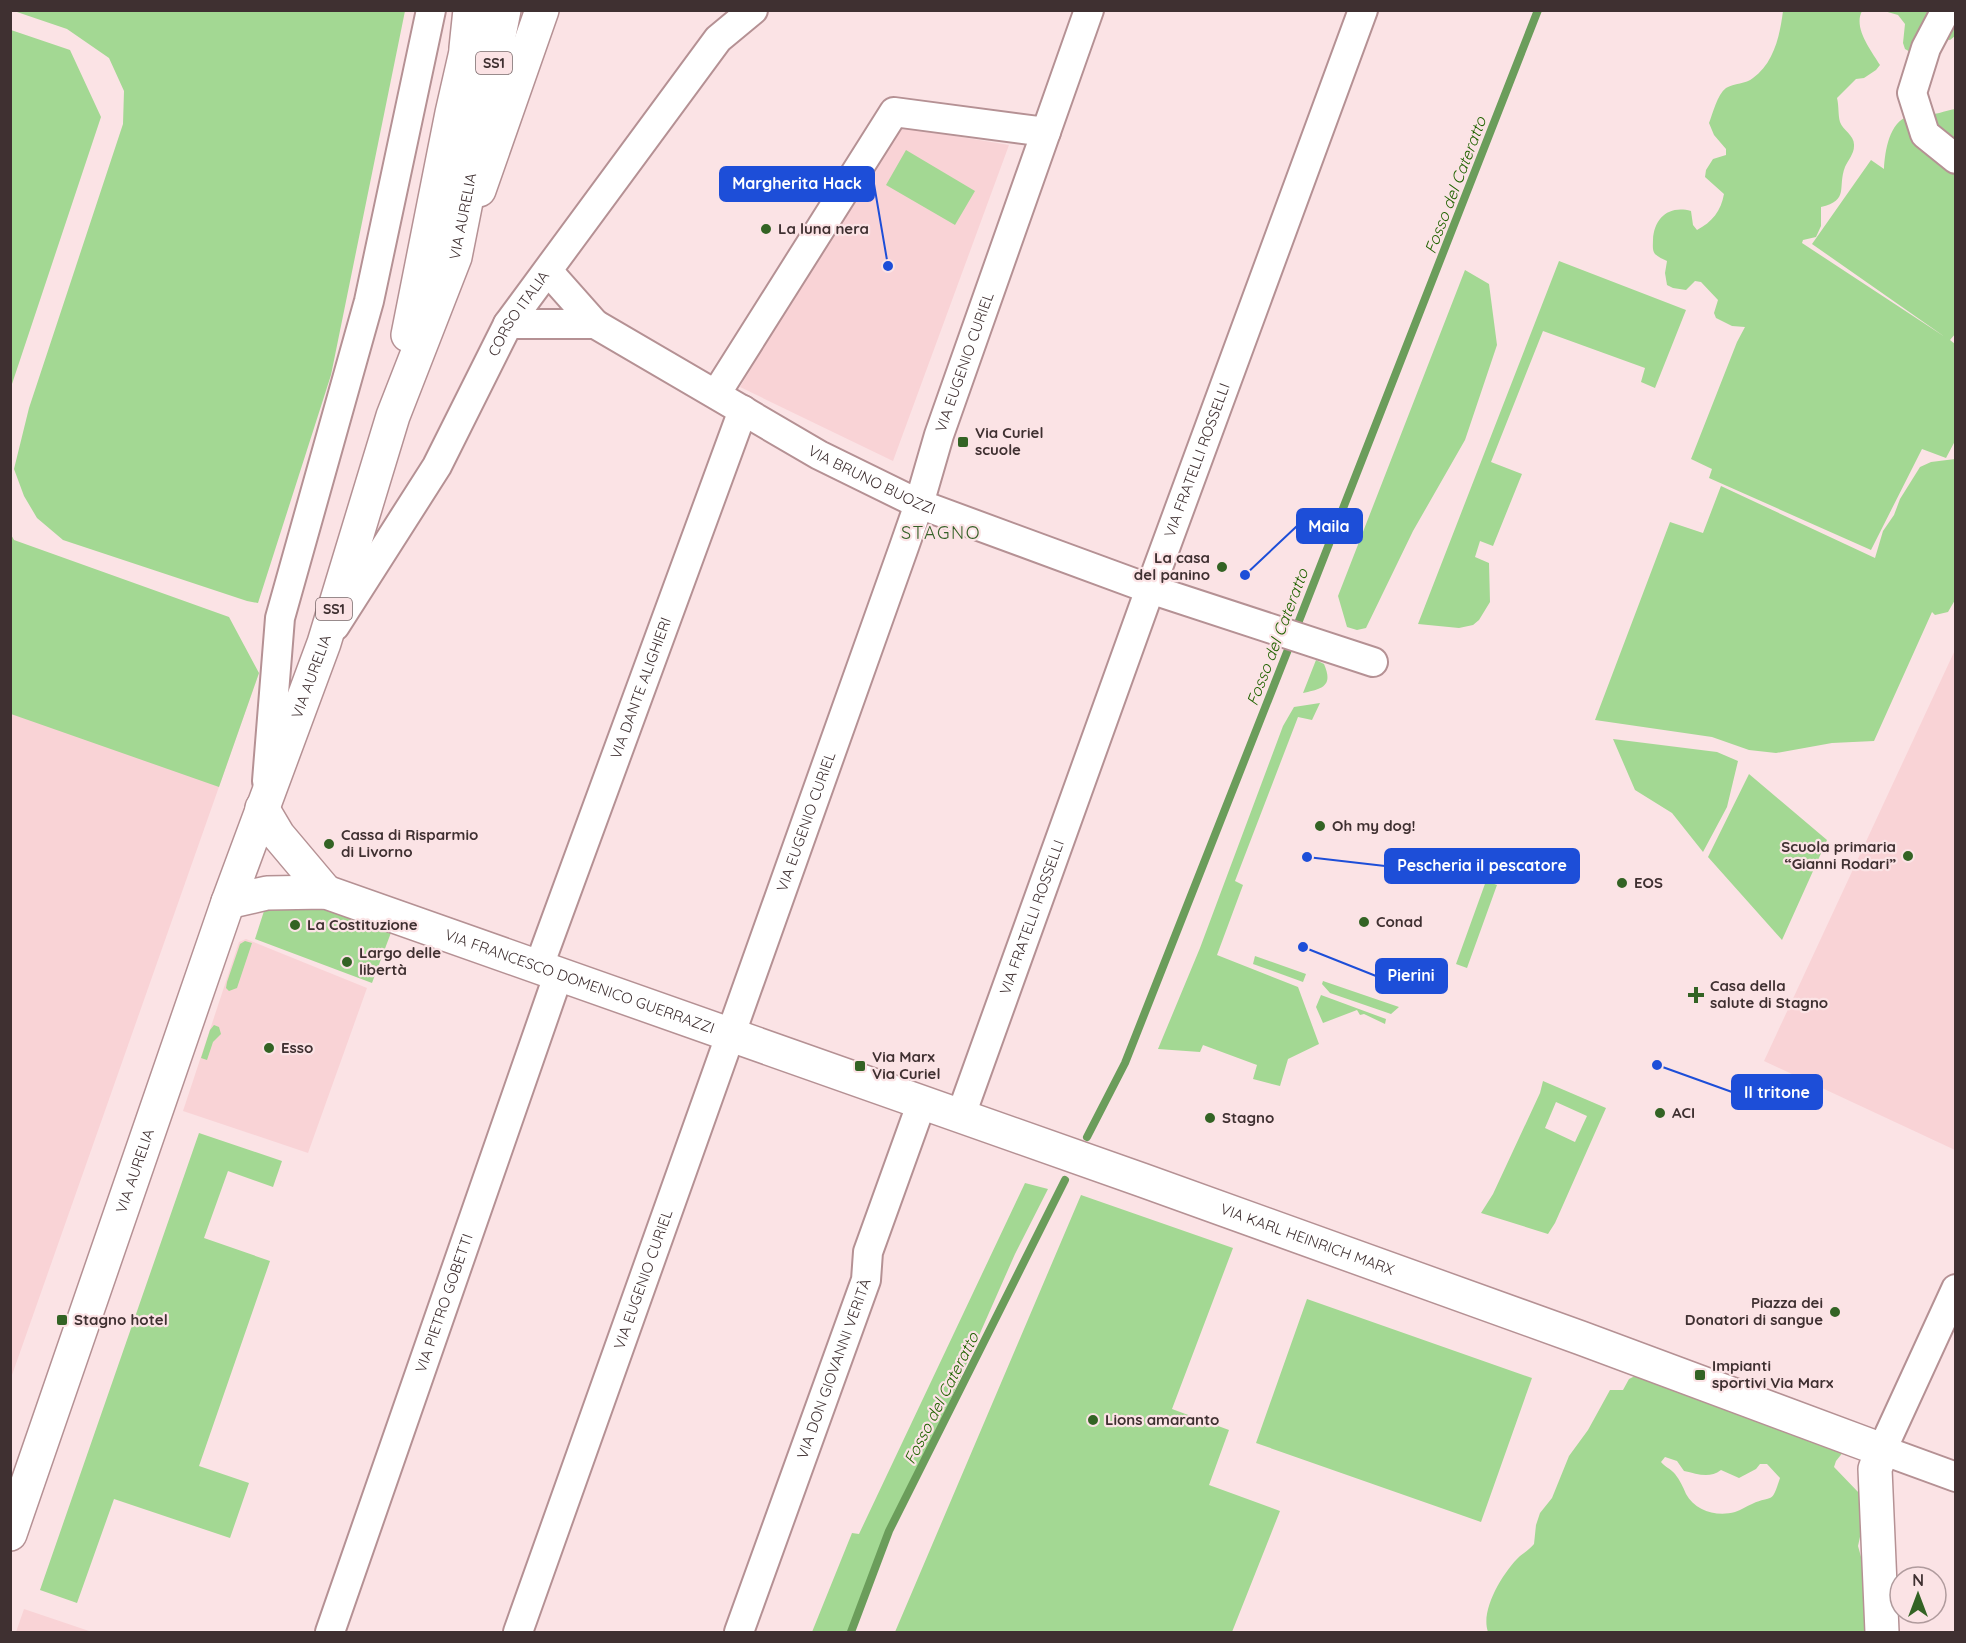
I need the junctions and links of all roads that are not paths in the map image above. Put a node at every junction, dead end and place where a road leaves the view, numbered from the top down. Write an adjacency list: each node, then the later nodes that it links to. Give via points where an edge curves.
1 (430, 10): 25 (street, via 369,301 280,618)
2 (470, 10): 10 (main road)
3 (475, 10): 10 (main road, VIA AURELIA / SS1)
4 (504, 10): 11 (main road, VIA AURELIA / SS1)
5 (543, 10): 14 (main road)
6 (753, 10): 15 (street, CORSO ITALIA, via 718,39)
7 (1089, 10): 12 (street, VIA EUGENIO CURIEL)
8 (1363, 10): 22 (street, VIA FRATELLI ROSSELLI)
9 (1946, 10): 13 (street, via 1926,48 1912,93 1925,134)
10 (466, 48): 11 (main road, VIA AURELIA / SS1)
11 (467, 115): 14 (main road, VIA AURELIA / SS1); 20 (main road, VIA AURELIA / SS1)
12 (1046, 132): 18 (street, via 894,112); 21 (street, VIA EUGENIO CURIEL, via 939,435)
13 (1956, 159)
14 (455, 257): 20 (main road, VIA AURELIA / SS1)
15 (548, 271): 16 (street, CORSO ITALIA); 17 (street, VIA BRUNO BUOZZI)
16 (508, 324): 17 (street); 23 (street, CORSO ITALIA, via 437,466)
17 (596, 324): 18 (street, VIA BRUNO BUOZZI)
18 (716, 394): 19 (street, VIA BRUNO BUOZZI)
19 (743, 410): 21 (street, VIA BRUNO BUOZZI, via 819,455); 28 (street, VIA DANTE ALIGHIERI)
20 (393, 416): 23 (main road, VIA AURELIA / SS1)
21 (919, 504): 22 (street, VIA BRUNO BUOZZI); 29 (street, VIA EUGENIO CURIEL)
22 (1150, 589): 24 (street, VIA BRUNO BUOZZI); 31 (street, VIA FRATELLI ROSSELLI)
23 (324, 643): 25 (main road, VIA AURELIA / SS1)
24 (1373, 662)
25 (264, 803): 26 (main road, via 278,836); 27 (main road, VIA AURELIA)
26 (326, 892): 27 (main road, VIA FRANCESCO DOMENICO GUERRAZZI, via 267,893); 28 (main road, VIA FRANCESCO DOMENICO GUERRAZZI)
27 (228, 902): 35 (main road, VIA AURELIA)
28 (549, 970): 29 (main road, VIA FRANCESCO DOMENICO GUERRAZZI); 36 (street, VIA PIETRO GOBETTI)
29 (732, 1034): 30 (main road, VIA KARL HEINRICH MARX); 37 (street, VIA EUGENIO CURIEL)
30 (922, 1102): 31 (main road, VIA KARL HEINRICH MARX); 38 (street, VIA DON GIOVANNI VERITÀ, via 868,1252 866,1280)
31 (961, 1115): 33 (main road, VIA KARL HEINRICH MARX)
32 (1956, 1289): 33 (street)
33 (1882, 1450): 34 (street); 39 (main road, via 1875,1469)
34 (1956, 1477)
35 (10, 1534)
36 (330, 1632)
37 (518, 1632)
38 (739, 1632)
39 (1882, 1632)

